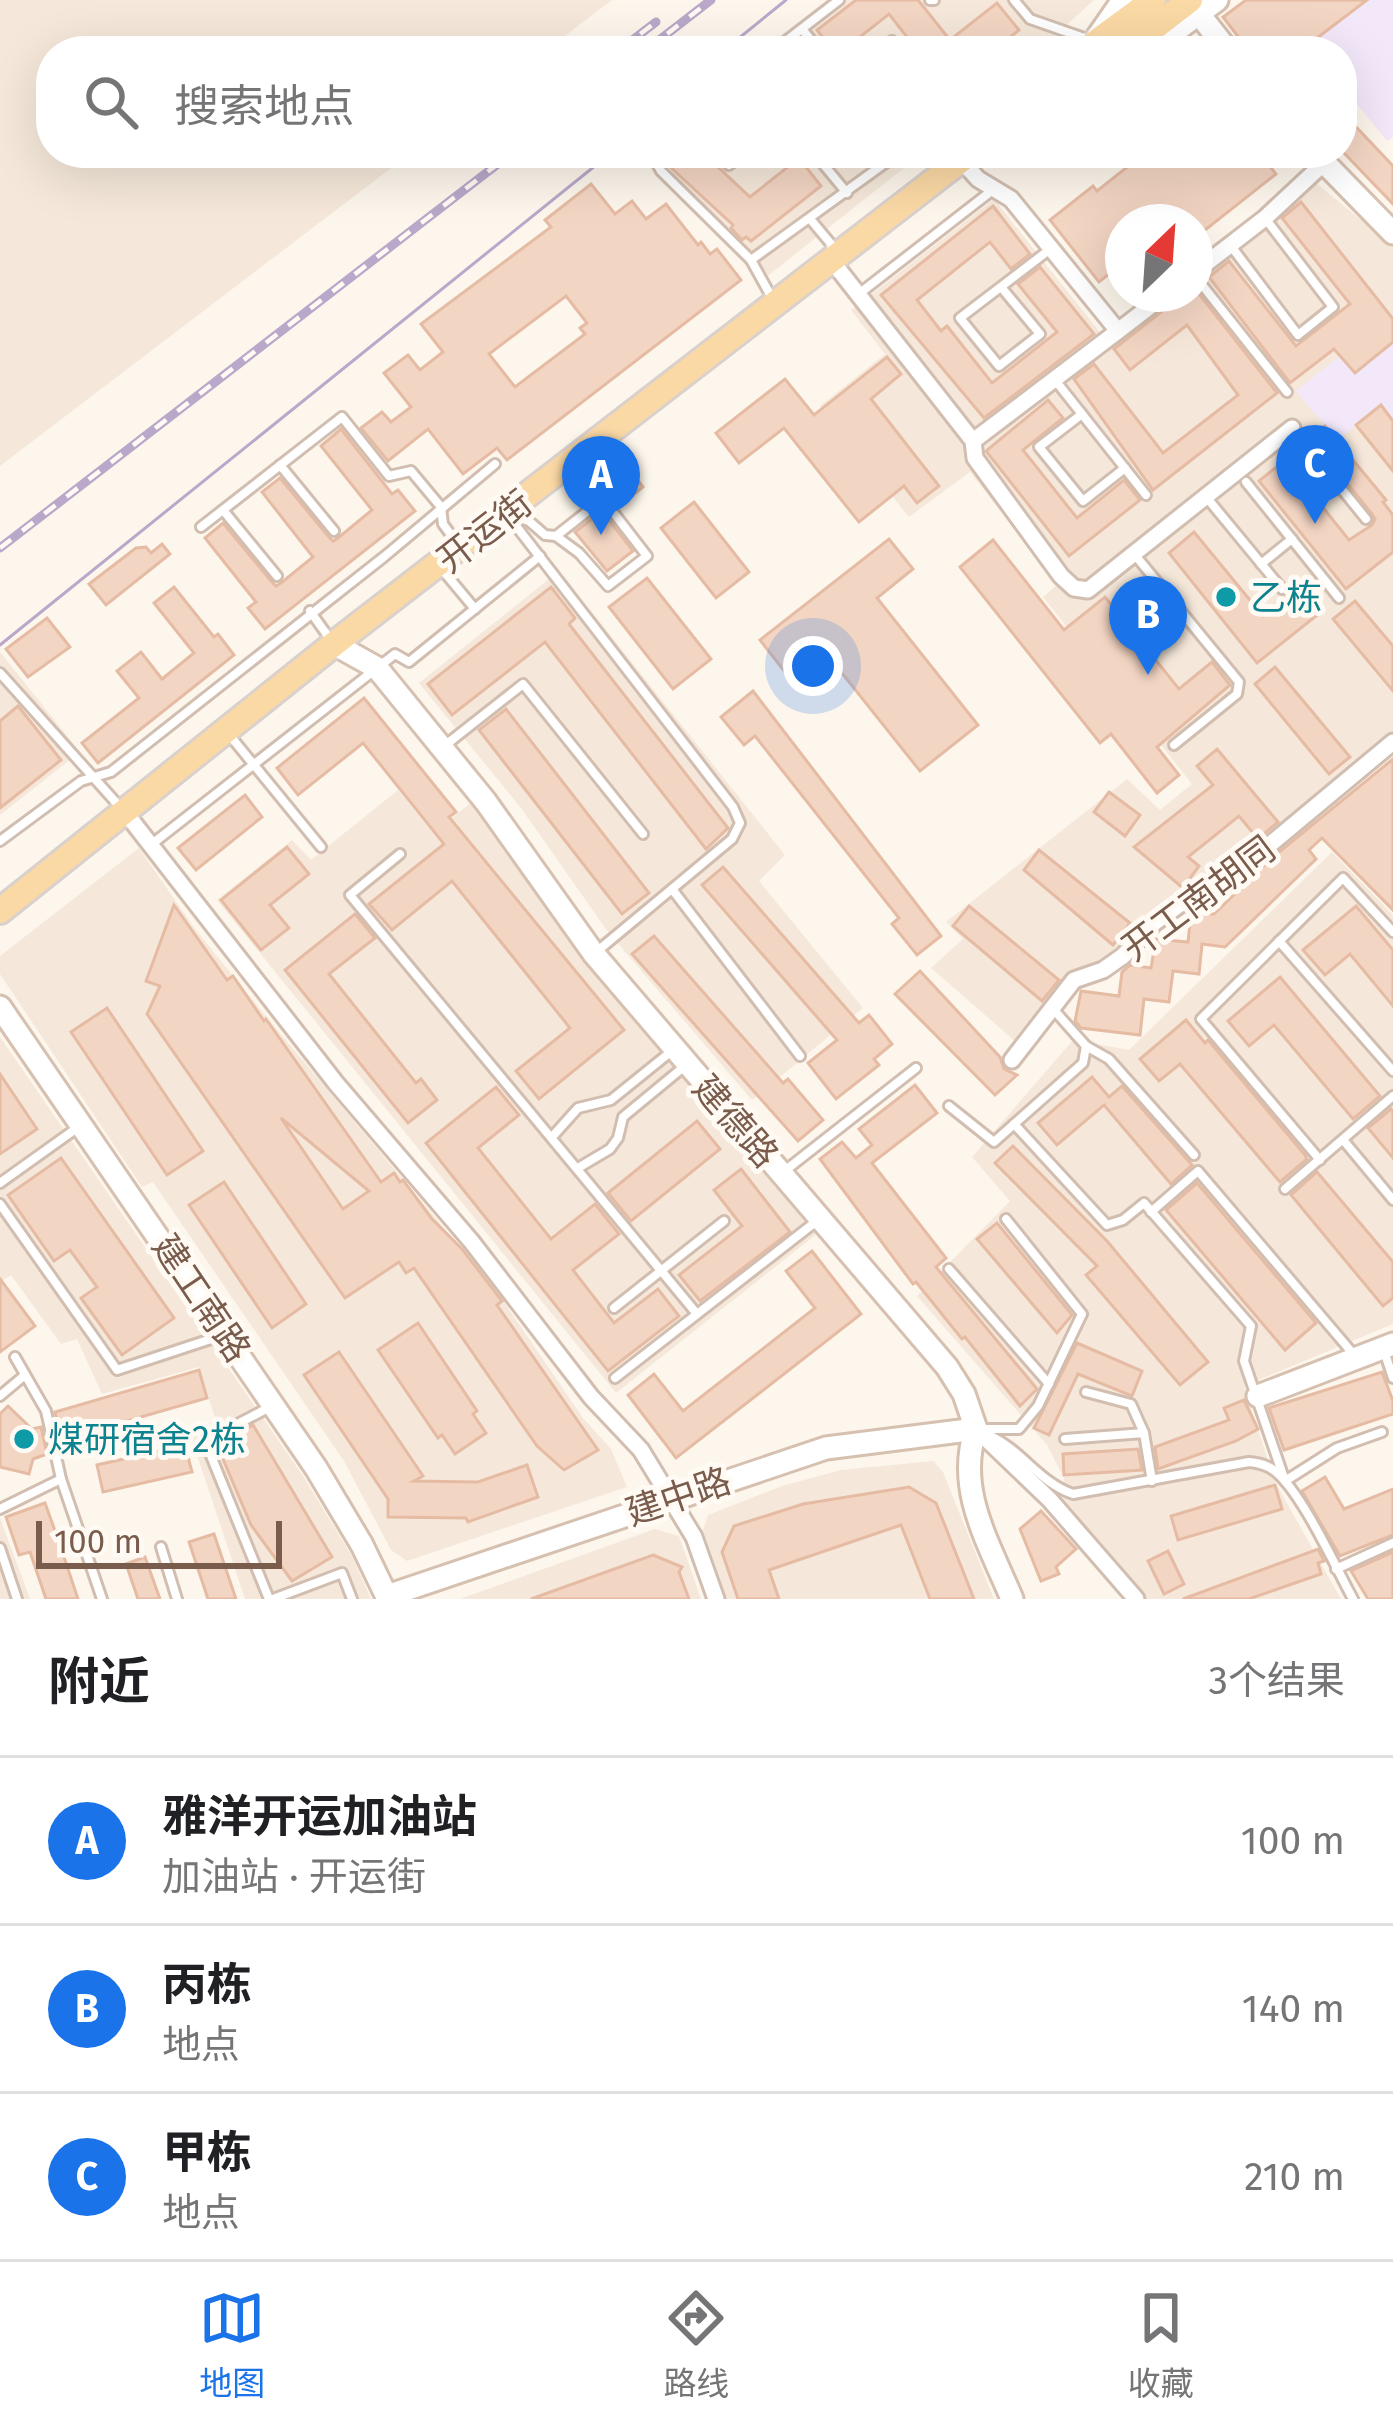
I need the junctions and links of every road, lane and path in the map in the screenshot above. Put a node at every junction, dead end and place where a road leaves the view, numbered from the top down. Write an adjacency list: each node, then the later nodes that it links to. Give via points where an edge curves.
1 (839, 0): 7 (lane)
2 (1014, 0): 10 (lane, via 1030,19)
3 (1123, 0): 11 (street)
4 (1153, 0): 12 (main road)
5 (1217, 0): 6 (street)
6 (1195, 7): 13 (main road); 14 (street); 15 (street)
7 (802, 28): 8 (lane); 9 (lane)
8 (792, 36)
9 (808, 36)
10 (1067, 36)
11 (1096, 36)
12 (1103, 36)
13 (1148, 36)
14 (1166, 36)
15 (1217, 36)
16 (659, 168): 30 (lane)
17 (826, 168): 24 (lane)
18 (880, 168): 24 (lane)
19 (942, 168): 32 (main road, 开运街)
20 (964, 168): 23 (street)
21 (1310, 168): 25 (street)
22 (1329, 168): 27 (street)
23 (994, 189): 29 (street); 34 (lane)
24 (847, 193): 26 (lane)
25 (1265, 218): 28 (street); 28 (lane, via 1333,307 1298,334)
26 (811, 220): 30 (lane); 32 (lane, via 831,244)
27 (1393, 233)
28 (1231, 245): 31 (street)
29 (1050, 249): 33 (lane); 38 (street)
30 (751, 260): 36 (lane)
31 (1213, 260)
32 (832, 261): 34 (street); 36 (main road, 开运街)
33 (1000, 287): 33 (lane, via 960,319 999,366 1040,334)
34 (859, 294): 43 (street)
35 (1213, 297): 40 (lane)
36 (776, 304): 44 (main road, 开运街)
37 (1143, 312): 38 (street)
38 (1118, 331): 39 (street)
39 (1054, 379): 41 (lane); 43 (street)
40 (1287, 392)
41 (1082, 414): 47 (lane); 47 (lane, via 1039,447 1083,501)
42 (1292, 428): 50 (street); 55 (lane)
43 (973, 441): 61 (street, via 975,458 1075,588 1088,590)
44 (572, 462): 51 (lane); 54 (main road, 开运街)
45 (495, 464): 52 (lane)
46 (280, 465): 52 (lane, via 342,417 389,476 410,471); 53 (lane); 57 (lane)
47 (1125, 468): 49 (lane)
48 (1246, 482): 59 (lane)
49 (1146, 495)
50 (1206, 497): 61 (street); 63 (lane)
51 (603, 499): 58 (lane); 58 (lane, via 646,556 621,576 608,586)
52 (441, 507): 60 (lane, via 442,524); 69 (lane)
53 (223, 510): 56 (lane); 65 (lane)
54 (506, 513): 58 (lane); 60 (main road, 开运街); 62 (lane)
55 (1366, 519)
56 (201, 527)
57 (334, 531)
58 (556, 536)
59 (1292, 539): 63 (lane); 67 (lane)
60 (461, 548): 64 (main road, 开运街)
61 (1134, 554): 75 (lane, via 1240,682 1237,694)
62 (540, 556): 68 (lane); 85 (lane, via 740,824)
63 (1261, 564): 66 (lane)
64 (439, 566): 68 (lane); 70 (main road, 开运街)
65 (277, 577)
66 (1282, 589)
67 (1339, 598)
68 (475, 609): 71 (lane, via 410,662 395,654)
69 (310, 611): 70 (lane); 78 (lane, via 111,772)
70 (334, 644): 71 (street, 建德路); 73 (main road, 开运街)
71 (377, 668): 76 (street, 建德路); 77 (lane)
72 (0, 673): 78 (lane)
73 (227, 732): 77 (lane); 79 (main road, 开运街)
74 (1393, 742): 91 (street, 开工南胡同, via 1219,887 1179,905 1113,963 1074,980)
75 (1174, 745)
76 (442, 748): 80 (lane, via 524,684); 89 (street, 建德路)
77 (254, 764): 82 (lane); 83 (lane)
78 (91, 778): 79 (lane); 81 (lane)
79 (125, 812): 82 (street); 86 (main road, 开运街)
80 (643, 834)
81 (0, 842)
82 (151, 845): 139 (street)
83 (321, 847)
84 (400, 854): 102 (lane, via 350,895)
85 (672, 889): 89 (lane); 94 (lane)
86 (0, 910)
87 (1393, 932): 88 (lane, via 1343,878)
88 (1280, 941): 97 (lane); 105 (lane, via 1201,1019)
89 (594, 954): 93 (street, 建德路)
90 (0, 1006): 101 (street, 建工南路)
91 (1054, 1010): 92 (lane); 95 (street, 开工南胡同)
92 (1085, 1046): 100 (lane, via 1083,1064); 104 (lane, via 1109,1059)
93 (681, 1056): 102 (lane, via 611,1100 578,1108); 106 (lane, via 623,1117 610,1149); 107 (street, 建德路)
94 (800, 1056)
95 (1012, 1060)
96 (916, 1068): 107 (lane)
97 (1393, 1071)
98 (1393, 1096): 103 (lane)
99 (949, 1106): 100 (lane, via 994,1142)
100 (1014, 1124): 112 (lane, via 1107,1226 1144,1203)
101 (82, 1125): 108 (lane); 120 (street, 建工南路)
102 (552, 1137): 106 (lane)
103 (1343, 1141): 105 (lane); 110 (lane)
104 (1193, 1155)
105 (1320, 1160): 109 (lane)
106 (578, 1168): 117 (lane)
107 (781, 1174): 113 (street, 建德路)
108 (0, 1183)
109 (1285, 1190)
110 (1393, 1199)
111 (0, 1204): 120 (lane, via 117,1370)
112 (1151, 1212): 122 (lane, via 1198,1172); 130 (lane, via 1251,1326 1244,1361)
113 (819, 1219): 119 (lane); 132 (street, 建德路, via 947,1367)
114 (1006, 1220): 127 (lane, via 1082,1314)
115 (724, 1221): 117 (lane)
116 (949, 1269): 127 (lane)
117 (662, 1270): 118 (lane); 119 (lane)
118 (614, 1308)
119 (697, 1314): 125 (lane)
120 (227, 1334): 131 (street, 建工南路)
121 (1388, 1346): 122 (street); 126 (lane)
122 (1355, 1356): 130 (street)
123 (15, 1357): 124 (lane)
124 (25, 1375): 129 (lane); 136 (lane, via 46,1411)
125 (615, 1378)
126 (1393, 1378)
127 (1049, 1384): 132 (lane, via 1019,1429)
128 (1086, 1392): 134 (lane, via 1131,1404)
129 (0, 1396)
130 (1258, 1396): 138 (lane)
131 (274, 1405): 145 (street, 建工南路, via 362,1545); 149 (lane, via 205,1441)
132 (976, 1429): 137 (lane, via 1073,1494); 139 (street, 建中路, via 826,1448); 152 (street, via 970,1496); 153 (street, 建德路)
133 (1382, 1432): 138 (lane, via 1337,1448)
134 (1144, 1433): 135 (lane); 137 (lane)
135 (1065, 1439)
136 (61, 1479): 140 (lane); 147 (lane)
137 (1152, 1481): 138 (lane, via 1249,1462)
138 (1285, 1481): 144 (lane)
139 (674, 1498): 145 (street, 建中路); 151 (street)
140 (0, 1509)
141 (1393, 1543): 144 (lane)
142 (161, 1547): 148 (lane)
143 (0, 1549): 146 (lane)
144 (1336, 1569): 154 (lane)
145 (383, 1598)
146 (17, 1599)
147 (102, 1599)
148 (177, 1599)
149 (271, 1599): 150 (lane, via 342,1573)
150 (352, 1599)
151 (716, 1599)
152 (1012, 1599)
153 (1136, 1599)
154 (1353, 1599)

